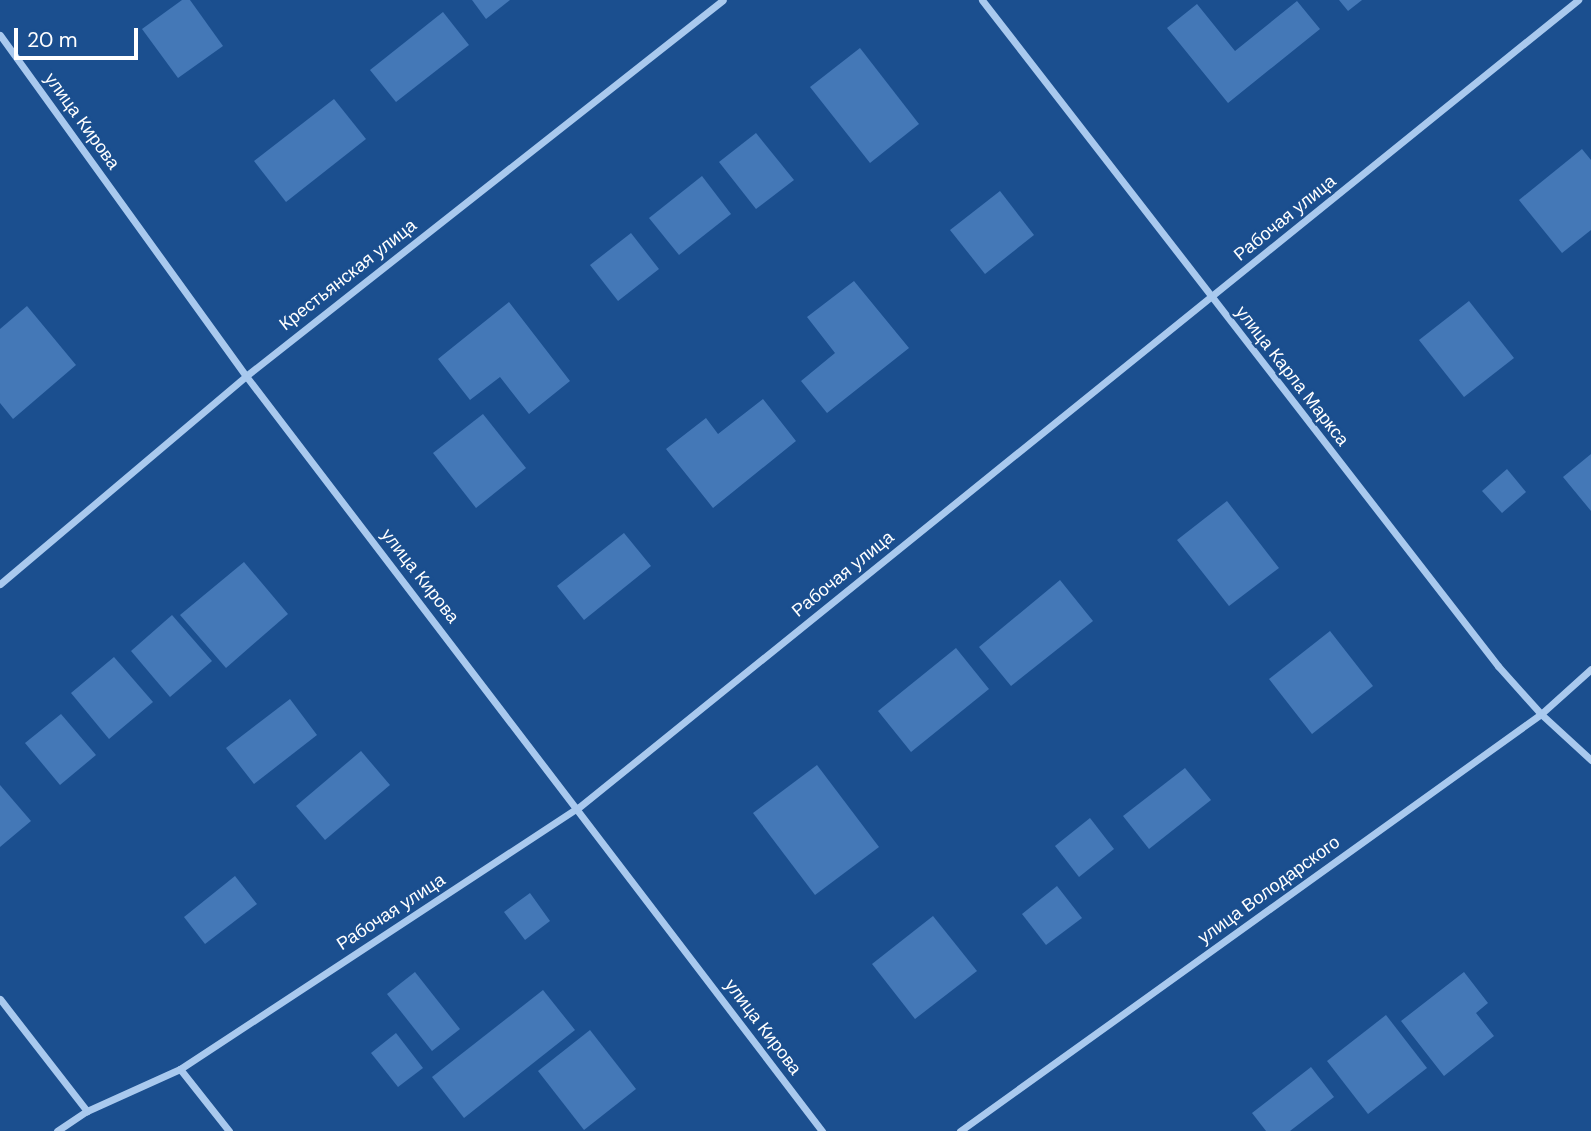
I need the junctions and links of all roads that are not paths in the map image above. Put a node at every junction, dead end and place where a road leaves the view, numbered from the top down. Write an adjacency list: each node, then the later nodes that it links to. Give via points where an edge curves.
1 (723, 0): 6 (street, Крестьянская улица)
2 (982, 0): 5 (street, улица Карла Маркса)
3 (1578, 0): 5 (street, Рабочая улица)
4 (0, 35): 6 (street, улица Кирова)
5 (1211, 298): 9 (street, улица Карла Маркса, via 1498,666); 11 (street, Рабочая улица)
6 (246, 376): 7 (street, Крестьянская улица); 11 (street, улица Кирова)
7 (0, 584)
8 (1591, 669): 9 (street, улица Володарского)
9 (1541, 714): 10 (street, улица Карла Маркса); 18 (street, улица Володарского)
10 (1591, 760)
11 (578, 808): 13 (street, Рабочая улица); 17 (street, улица Кирова)
12 (0, 999): 14 (street)
13 (180, 1069): 14 (street, Рабочая улица); 16 (street)
14 (87, 1111): 15 (street, Рабочая улица)
15 (57, 1131)
16 (229, 1131)
17 (822, 1131)
18 (960, 1131)

